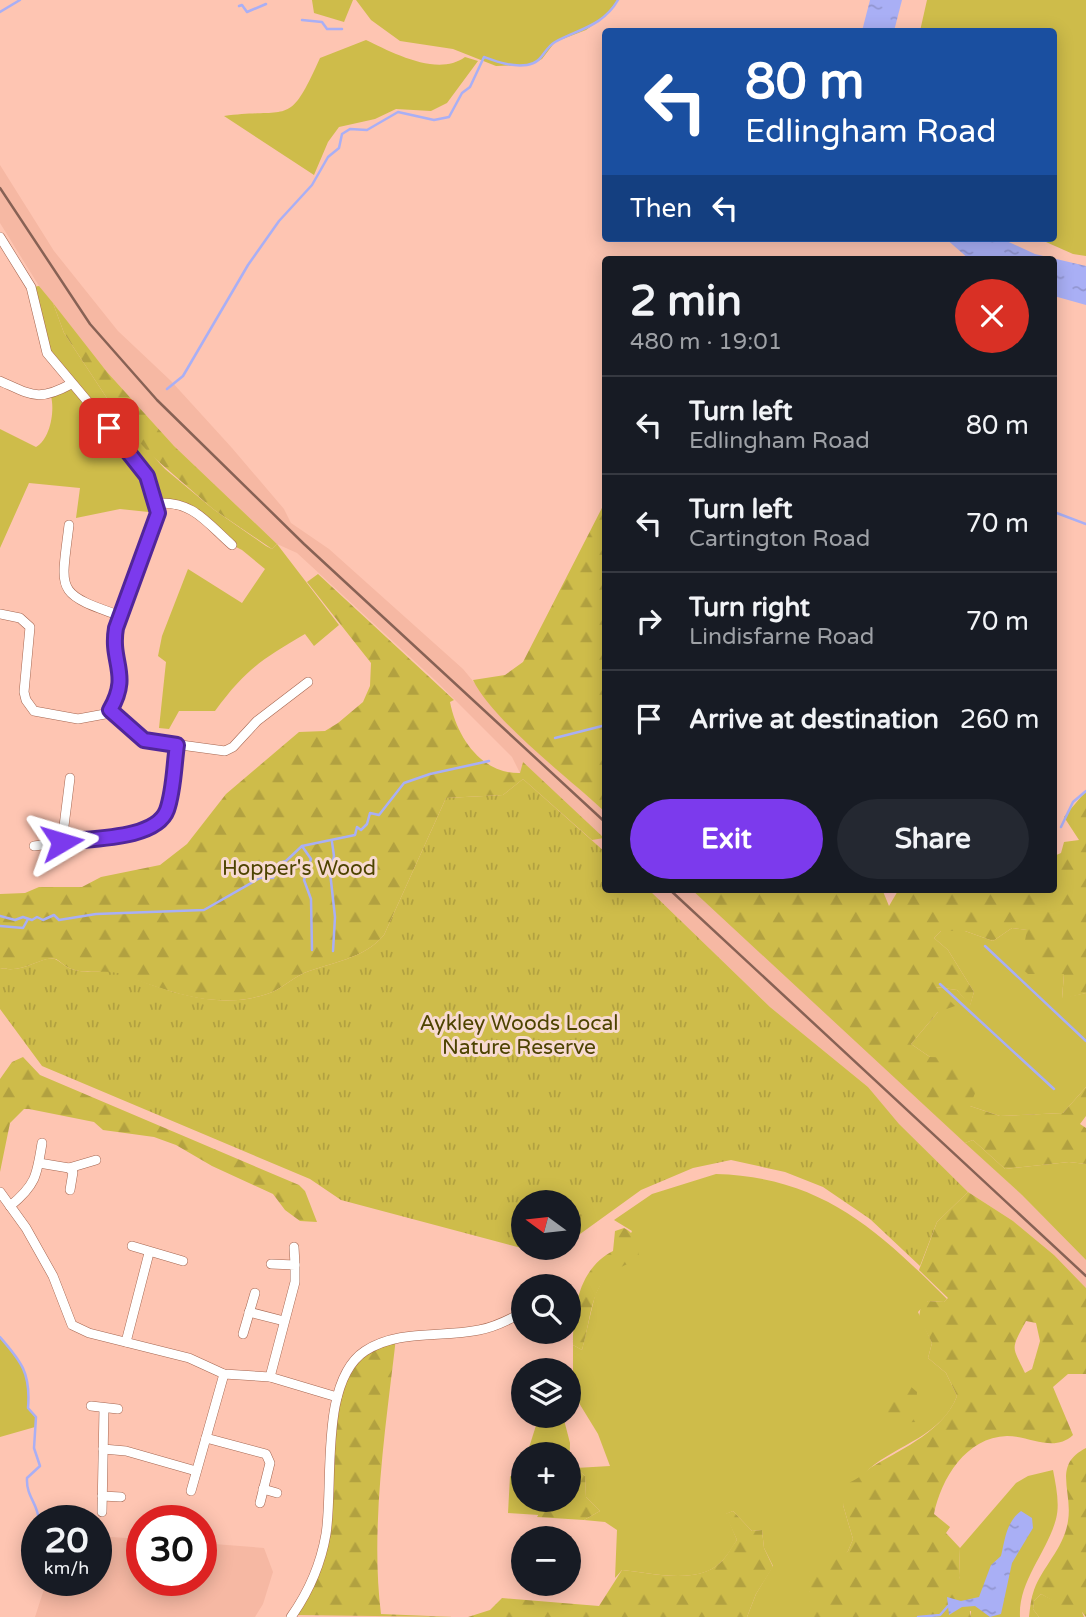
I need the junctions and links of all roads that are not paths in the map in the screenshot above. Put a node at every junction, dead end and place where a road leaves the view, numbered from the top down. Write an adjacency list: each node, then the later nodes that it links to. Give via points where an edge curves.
1 (0, 237): 3 (street, via 31,287 47,353)
2 (0, 381): 3 (street, via 38,397 51,396)
3 (71, 384): 4 (street, via 140,464)
4 (157, 503): 6 (street, via 190,507); 8 (street, via 155,528)
5 (69, 525): 8 (street, via 63,572 68,589 80,602)
6 (232, 545)
7 (0, 614): 10 (street, via 20,618 30,627 24,692 34,711 88,719)
8 (121, 616): 10 (street, via 115,638 122,684)
9 (309, 682): 11 (street, via 257,721 233,747 216,751)
10 (110, 710): 11 (street, via 144,740)
11 (177, 745): 13 (street, via 167,810 156,825 137,833)
12 (70, 778): 13 (street)
13 (62, 842): 14 (street)
14 (34, 846)
15 (42, 1143): 17 (street)
16 (96, 1160): 18 (street)
17 (39, 1163): 18 (street); 21 (street, via 36,1179)
18 (69, 1168): 19 (street, via 73,1172)
19 (70, 1190)
20 (0, 1192): 21 (street)
21 (10, 1206): 33 (street, via 53,1276 72,1325)
22 (132, 1246): 24 (street)
23 (294, 1247): 27 (street)
24 (149, 1254): 25 (street); 33 (street)
25 (183, 1261)
26 (271, 1264): 27 (street)
27 (295, 1265): 31 (street)
28 (254, 1293): 29 (street)
29 (249, 1312): 31 (street); 32 (street)
30 (511, 1317): 36 (street, via 478,1330 380,1343 349,1367)
31 (284, 1321): 35 (street)
32 (243, 1334)
33 (126, 1342): 34 (street, via 189,1358)
34 (224, 1374): 35 (street); 40 (street)
35 (270, 1377): 36 (street)
36 (337, 1397): 50 (street, via 325,1538 310,1583)
37 (91, 1406): 38 (street)
38 (104, 1408): 39 (street); 41 (street)
39 (118, 1409)
40 (206, 1438): 42 (street); 43 (street, via 267,1454 270,1463)
41 (103, 1449): 42 (street); 46 (street)
42 (196, 1471): 44 (street)
43 (263, 1489): 45 (street); 48 (street)
44 (191, 1491)
45 (277, 1493)
46 (102, 1496): 47 (street); 49 (street)
47 (121, 1497)
48 (260, 1503)
49 (102, 1505)
50 (293, 1613)

